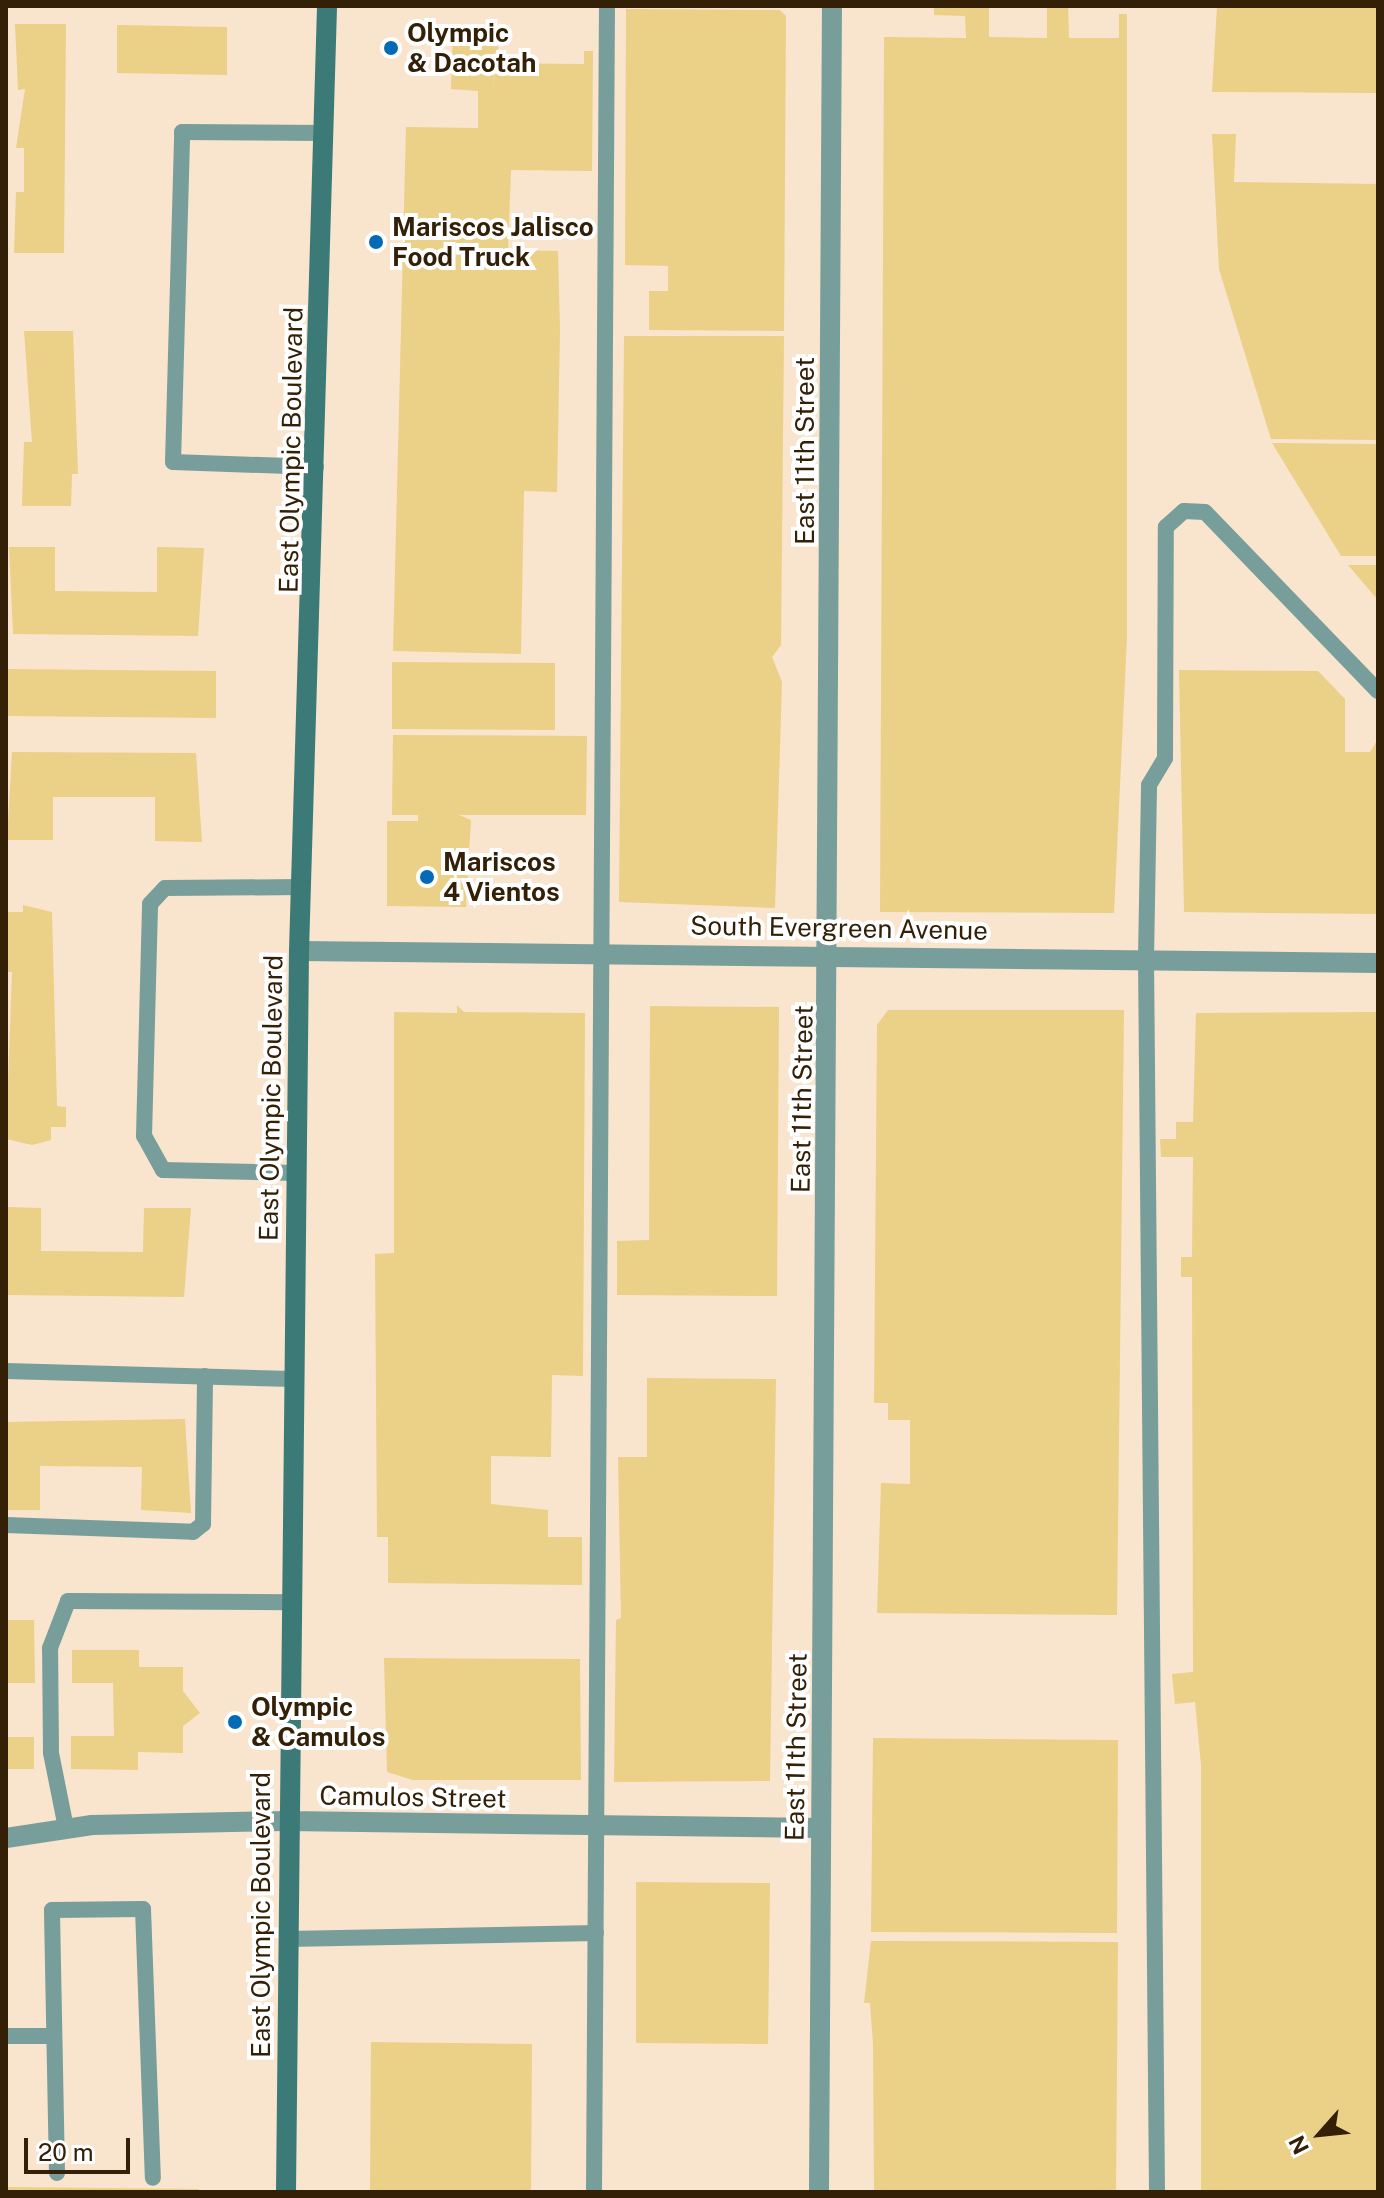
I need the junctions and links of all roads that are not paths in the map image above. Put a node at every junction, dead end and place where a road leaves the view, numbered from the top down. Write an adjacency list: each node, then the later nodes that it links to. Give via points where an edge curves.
1 (327, 6): 4 (main road, East Olympic Boulevard)
2 (607, 6): 9 (lane)
3 (832, 6): 10 (street, East 11th Street)
4 (325, 133): 5 (main road, East Olympic Boulevard); 5 (lane, via 182,132 173,462)
5 (316, 467): 7 (main road, East Olympic Boulevard)
6 (1378, 691): 11 (lane, via 1205,512 1184,511 1166,527 1165,758 1149,785)
7 (302, 887): 8 (main road, East Olympic Boulevard); 13 (lane, via 165,888 150,904 144,1136 163,1170)
8 (299, 951): 9 (street, South Evergreen Avenue); 13 (main road, East Olympic Boulevard)
9 (605, 951): 10 (street, South Evergreen Avenue); 20 (lane)
10 (830, 952): 11 (street, South Evergreen Avenue); 22 (street, East 11th Street)
11 (1146, 959): 12 (street, South Evergreen Avenue); 33 (lane)
12 (1378, 963)
13 (296, 1173): 16 (main road, East Olympic Boulevard)
14 (6, 1371): 15 (lane)
15 (205, 1376): 16 (lane); 17 (lane, via 203,1524 193,1532)
16 (293, 1379): 18 (main road, East Olympic Boulevard)
17 (6, 1525)
18 (290, 1602): 19 (main road, East Olympic Boulevard); 21 (lane, via 68,1601 50,1648 51,1753)
19 (287, 1821): 20 (street, Camulos Street); 21 (street, Camulos Street); 25 (main road, East Olympic Boulevard)
20 (597, 1825): 22 (street, Camulos Street); 24 (lane)
21 (66, 1828): 23 (street, Camulos Street)
22 (821, 1828): 32 (street, East 11th Street)
23 (6, 1838)
24 (596, 1933): 25 (lane); 31 (lane)
25 (287, 1939): 30 (main road, East Olympic Boulevard)
26 (6, 2036): 27 (lane)
27 (52, 2036): 28 (lane); 29 (lane, via 52,1910 143,1909)
28 (57, 2173)
29 (153, 2178)
30 (286, 2192)
31 (594, 2192)
32 (819, 2192)
33 (1157, 2192)

